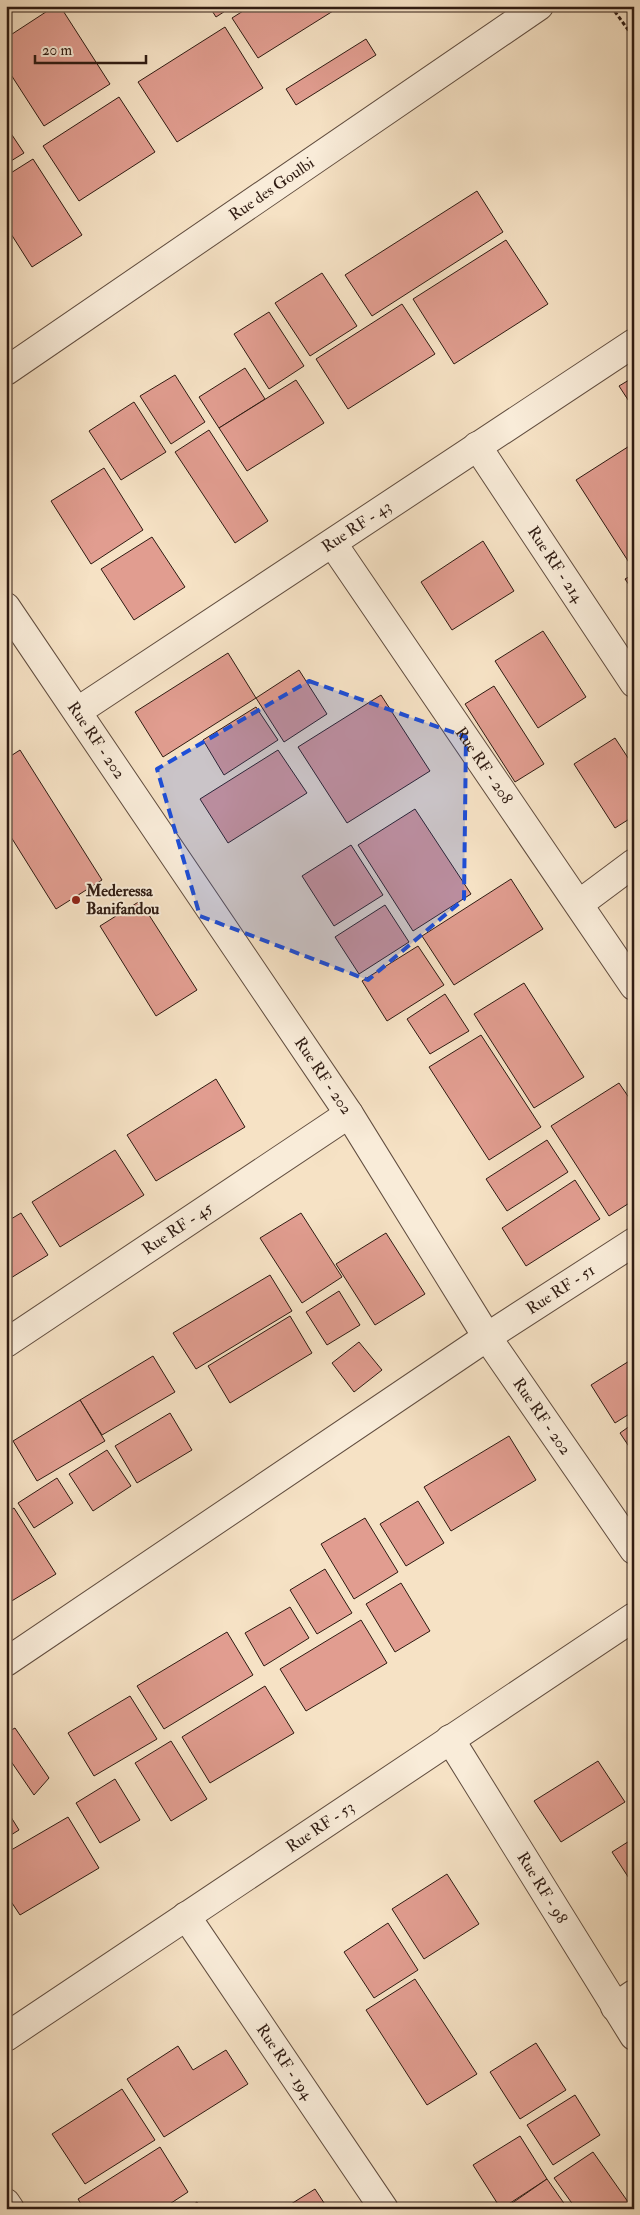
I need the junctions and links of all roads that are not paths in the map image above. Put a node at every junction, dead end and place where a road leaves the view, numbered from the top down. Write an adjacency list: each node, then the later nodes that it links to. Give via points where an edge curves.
1 (539, 6): 3 (street, Rue des Goulbi)
2 (634, 343): 4 (street, Rue RF - 43)
3 (6, 371)
4 (477, 446): 5 (street, Rue RF - 43); 7 (street, Rue RF - 214)
5 (333, 544): 8 (street, Rue RF - 43); 10 (street, Rue RF - 208)
6 (6, 607): 8 (street, Rue RF - 202)
7 (634, 683)
8 (78, 711): 12 (street, Rue RF - 202)
9 (634, 863): 10 (street)
10 (579, 904): 11 (street, Rue RF - 208)
11 (634, 986)
12 (348, 1114): 14 (street, Rue RF - 202); 15 (street, Rue RF - 45)
13 (634, 1242): 14 (street, Rue RF - 51)
14 (488, 1337): 16 (street, Rue RF - 202); 18 (street, Rue RF - 51)
15 (6, 1343)
16 (634, 1550)
17 (634, 1617): 19 (street, Rue RF - 53)
18 (6, 1662)
19 (450, 1739): 20 (street, Rue RF - 53); 21 (street, Rue RF - 98)
20 (186, 1916): 23 (street, Rue RF - 53); 26 (street, Rue RF - 194)
21 (624, 2001): 22 (street, Rue RF - 98)
22 (634, 2036)
23 (6, 2037)
24 (6, 2203): 25 (street)
25 (10, 2209)
26 (384, 2209)

